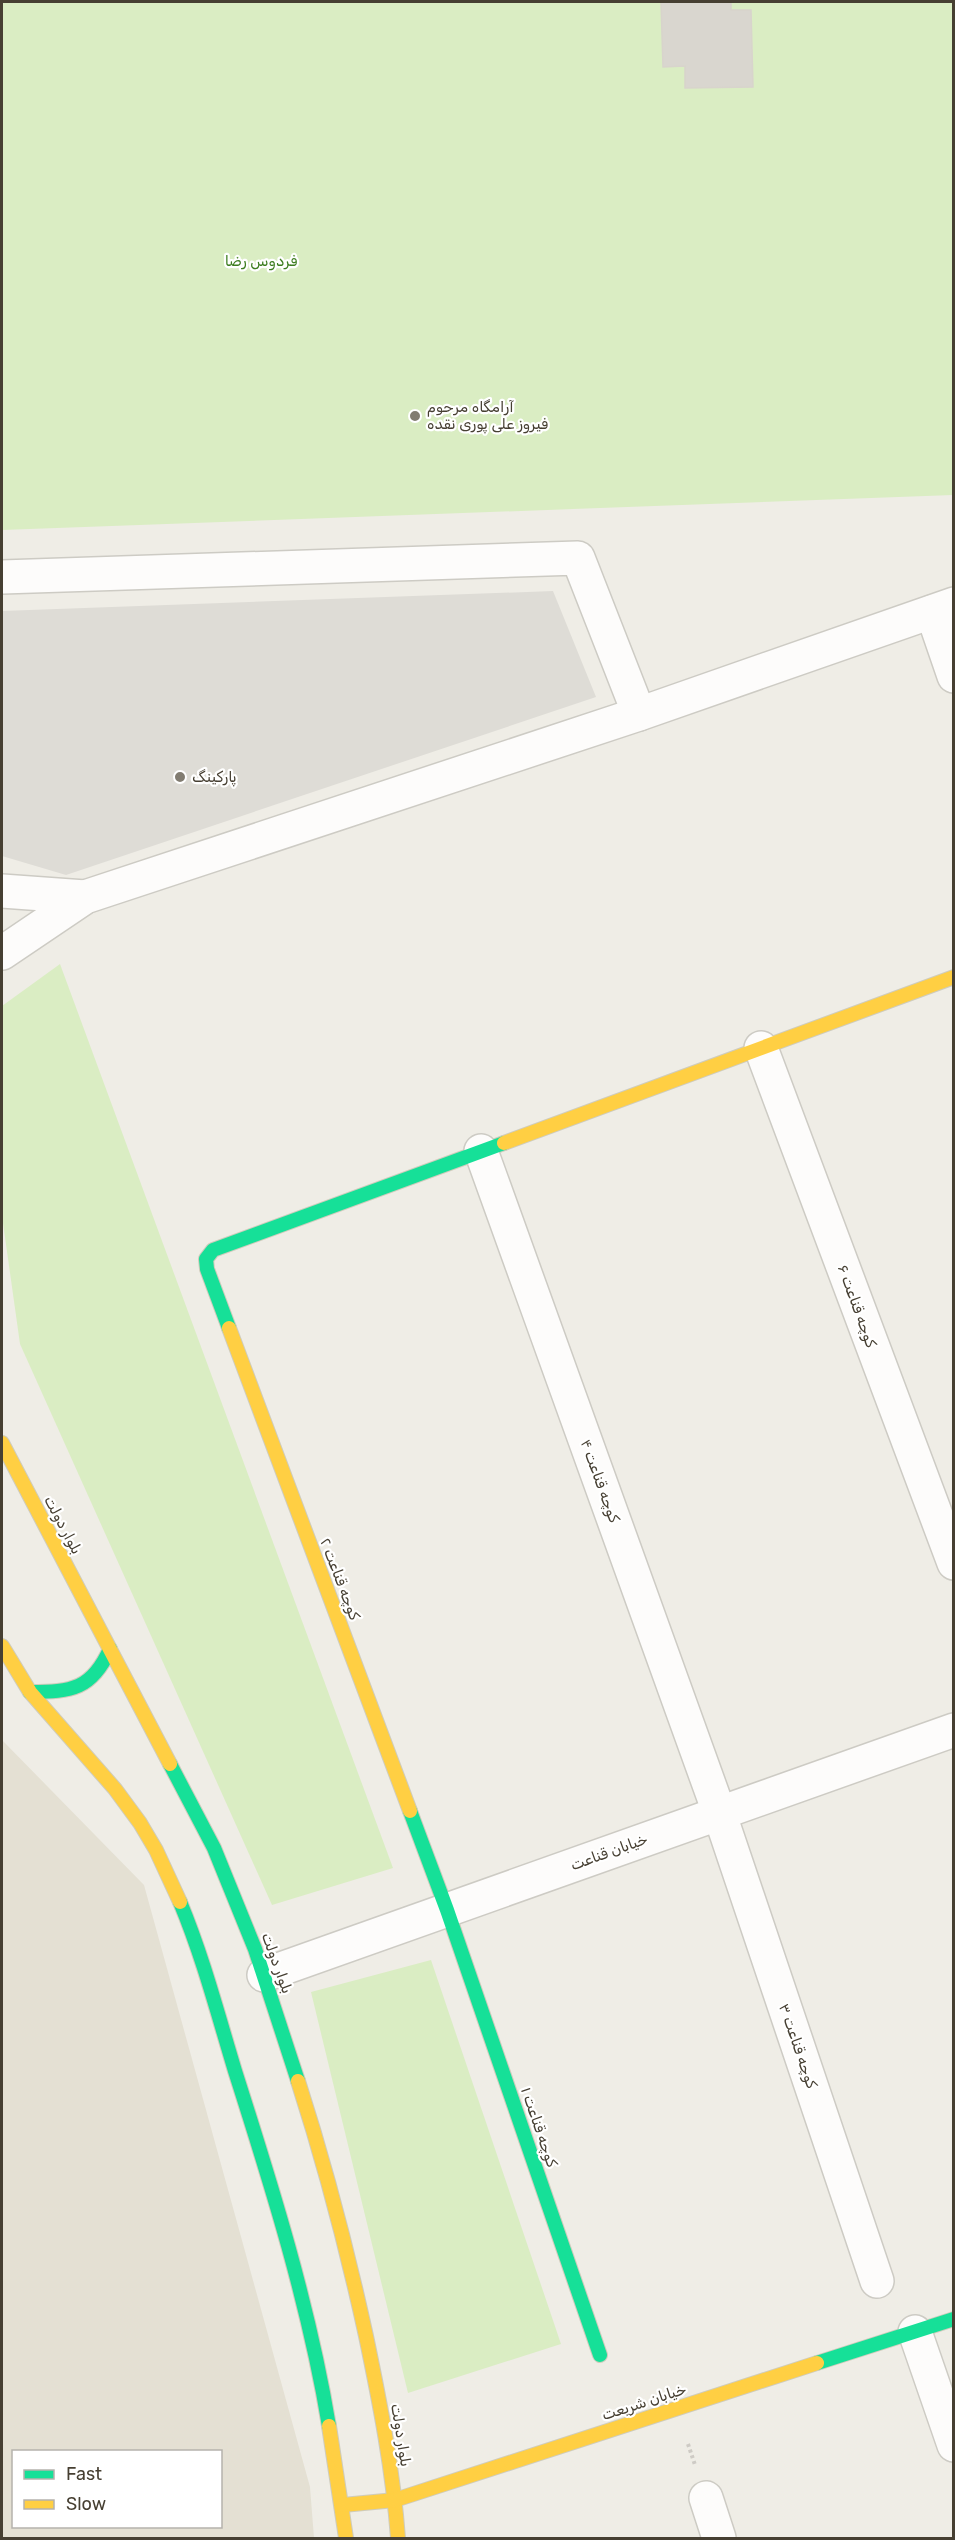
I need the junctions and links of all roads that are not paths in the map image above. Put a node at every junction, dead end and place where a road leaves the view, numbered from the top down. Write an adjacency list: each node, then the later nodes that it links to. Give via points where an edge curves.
1 (2, 577): 4 (street, via 578,558)
2 (943, 608): 3 (street); 4 (street)
3 (954, 676)
4 (639, 714): 6 (street)
5 (2, 891): 6 (street)
6 (85, 897): 7 (street)
7 (2, 953)
8 (954, 977): 9 (street)
9 (761, 1048): 10 (street); 12 (street, کوچه قناعت ۶)
10 (481, 1151): 17 (street, کوچه قناعت ۴); 18 (street, کوچه قناعت ۲, via 213,1250 206,1259)
11 (2, 1443): 14 (street, بلوار دولت)
12 (954, 1563)
13 (2, 1646): 15 (street)
14 (110, 1649): 15 (street, via 95,1678 77,1688 55,1693); 19 (street, بلوار دولت, via 214,1848)
15 (16, 1686): 27 (street, via 97,1768 140,1822 176,1891 202,1959 262,2152 309,2327)
16 (954, 1730): 17 (street, خیابان قناعت)
17 (719, 1812): 18 (street, خیابان قناعت); 20 (street, کوچه قناعت ۳)
18 (447, 1910): 19 (street, خیابان قناعت); 23 (street, کوچه قناعت ۱)
19 (264, 1975): 26 (street, بلوار دولت, via 345,2240 378,2394)
20 (877, 2281)
21 (954, 2319): 22 (street, خیابان شریعت)
22 (915, 2332): 24 (street); 26 (street, خیابان شریعت)
23 (600, 2355)
24 (954, 2445)
25 (706, 2498): 30 (street)
26 (395, 2500): 27 (street, خیابان شریعت); 29 (street, بلوار دولت)
27 (343, 2505): 28 (street)
28 (346, 2538)
29 (398, 2538)
30 (719, 2538)

